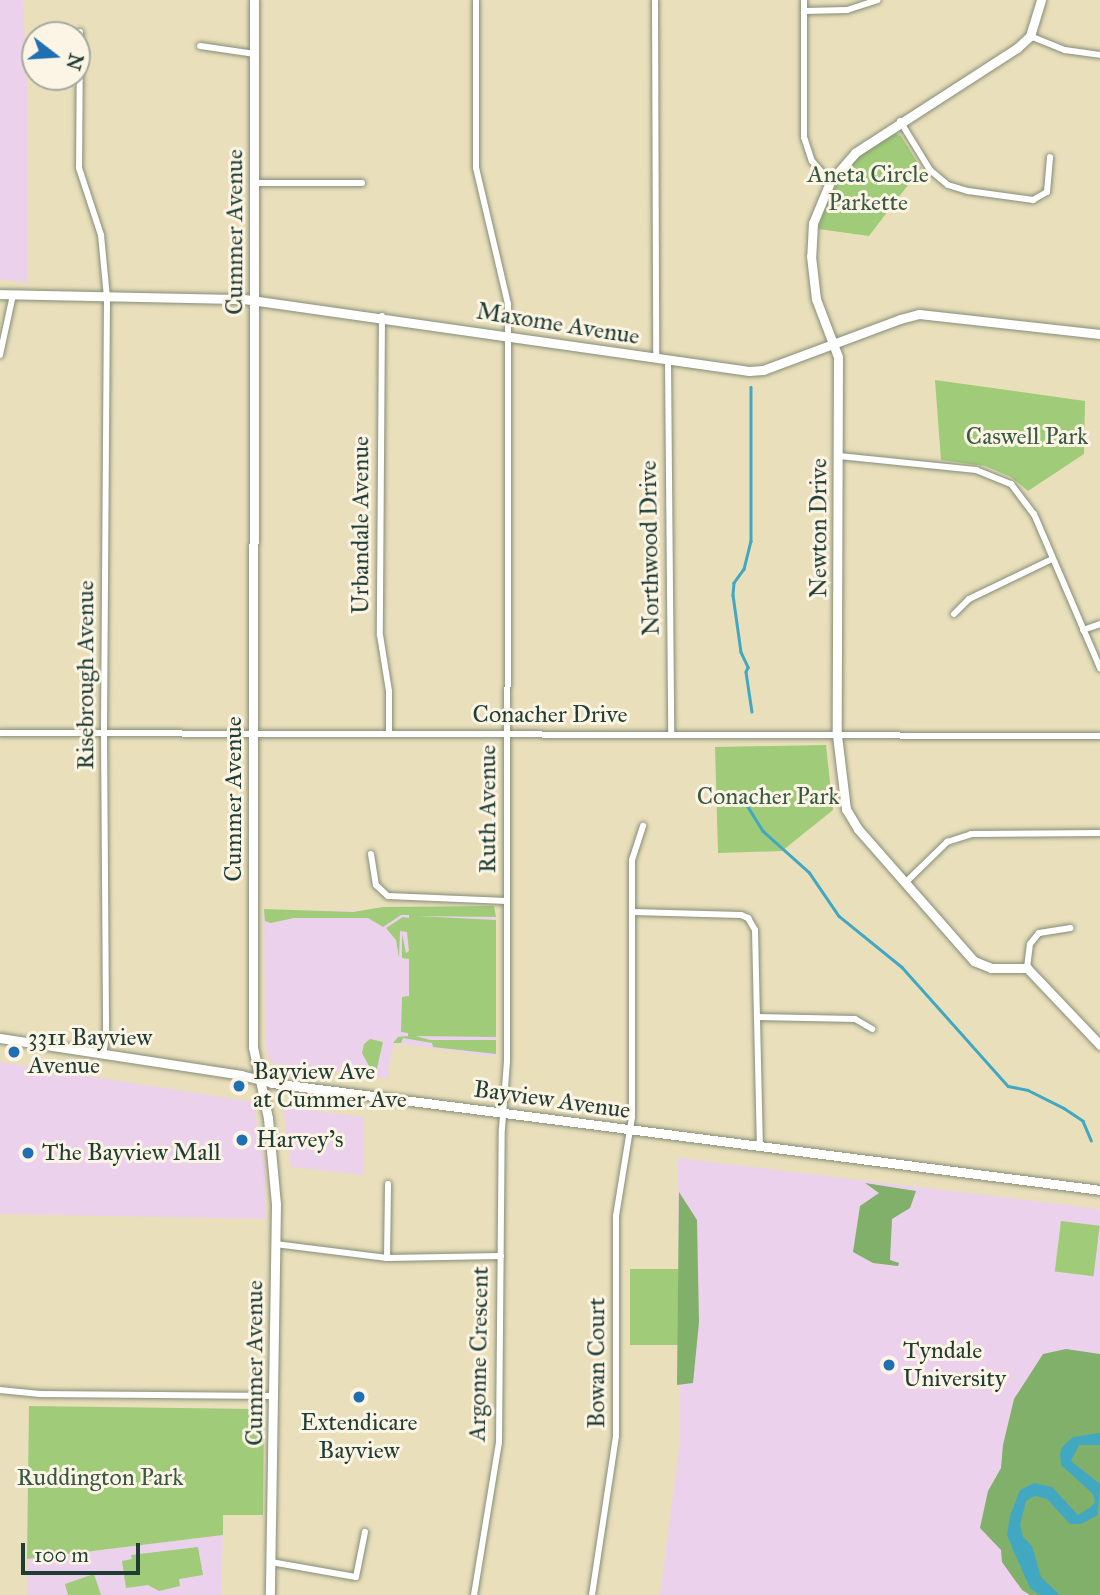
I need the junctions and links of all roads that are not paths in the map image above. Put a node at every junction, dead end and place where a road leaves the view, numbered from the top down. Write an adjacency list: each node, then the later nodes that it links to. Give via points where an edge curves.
1 (254, 0): 10 (street, Cummer Avenue)
2 (476, 0): 24 (street, Ruth Avenue, via 476,168 506,286)
3 (655, 0): 27 (street)
4 (804, 0): 7 (street)
5 (877, 0): 7 (street, via 846,10)
6 (1041, 0): 8 (street)
7 (804, 11): 15 (street, via 804,137 812,161)
8 (1030, 36): 11 (street, via 1065,50); 13 (street, Newton Drive)
9 (200, 46): 10 (street)
10 (254, 54): 16 (street, Cummer Avenue)
11 (1100, 55)
12 (80, 91): 20 (street, Risebrough Avenue, via 79,168 101,235)
13 (900, 121): 14 (street, via 930,170 948,185 968,191 1033,200 1047,192); 15 (street, Newton Drive, via 860,148)
14 (1051, 157)
15 (830, 182): 25 (street, Newton Drive, via 813,223 811,256 816,299)
16 (254, 183): 17 (street); 21 (street, Cummer Avenue)
17 (362, 183)
18 (0, 294): 19 (street, Maxome Avenue)
19 (13, 295): 20 (street, Maxome Avenue); 26 (street)
20 (107, 297): 21 (street, Maxome Avenue); 36 (street, Risebrough Avenue)
21 (254, 301): 22 (street, Maxome Avenue); 37 (street, Cummer Avenue)
22 (382, 317): 24 (street, Maxome Avenue); 38 (street, Urbandale Avenue, via 380,635 389,691)
23 (1100, 334): 25 (street, Maxome Avenue, via 919,314)
24 (508, 337): 27 (street, Maxome Avenue); 39 (street, Ruth Avenue)
25 (832, 345): 28 (street, Maxome Avenue, via 763,370); 29 (street, Newton Drive, via 838,357)
26 (0, 355)
27 (656, 359): 28 (street, Maxome Avenue)
28 (668, 361): 40 (street, Northwood Drive)
29 (839, 456): 30 (street, via 994,475 1012,484 1023,498); 41 (street, Newton Drive)
30 (1052, 559): 31 (street, via 969,599); 33 (street)
31 (954, 614)
32 (1100, 624): 33 (street)
33 (1083, 631): 34 (street)
34 (1100, 668)
35 (0, 733): 36 (street, Conacher Drive)
36 (104, 733): 37 (street, Conacher Drive); 55 (street, Risebrough Avenue)
37 (253, 734): 38 (street, Conacher Drive); 56 (street, Cummer Avenue, via 253,1047)
38 (389, 734): 39 (street, Conacher Drive)
39 (507, 734): 40 (street, Conacher Drive); 47 (street, Ruth Avenue)
40 (671, 735): 41 (street, Conacher Drive)
41 (837, 735): 42 (street, Conacher Drive); 46 (street, Newton Drive, via 849,816)
42 (1100, 736)
43 (643, 826): 48 (street, Bowan Court, via 632,860)
44 (1100, 833): 46 (street, via 971,834 947,842)
45 (371, 853): 47 (street, via 376,885 387,896)
46 (905, 883): 50 (street, Newton Drive, via 974,961 991,968)
47 (507, 901): 57 (street, Ruth Avenue)
48 (633, 912): 51 (street, via 748,918 755,930); 58 (street, Bowan Court)
49 (1071, 928): 50 (street, via 1039,933 1030,944)
50 (1027, 968): 54 (street)
51 (757, 1017): 52 (street, via 855,1019); 59 (street)
52 (872, 1029)
53 (0, 1038): 55 (street, Bayview Avenue)
54 (1099, 1042)
55 (103, 1054): 56 (street, Bayview Avenue)
56 (259, 1080): 57 (street, Bayview Avenue); 62 (street, Cummer Avenue, via 270,1132)
57 (503, 1113): 58 (street, Bayview Avenue); 63 (street, Argonne Crescent)
58 (629, 1130): 59 (street, Bayview Avenue); 71 (street, Bowan Court, via 616,1216 616,1436)
59 (760, 1145): 61 (street, Bayview Avenue)
60 (388, 1184): 64 (street)
61 (1100, 1190)
62 (275, 1244): 64 (street); 66 (street, Cummer Avenue)
63 (501, 1255): 64 (street); 70 (street, Argonne Crescent, via 499,1442)
64 (387, 1258)
65 (0, 1390): 66 (street)
66 (274, 1396): 68 (street, Cummer Avenue)
67 (365, 1532): 68 (street, via 356,1577)
68 (271, 1562): 69 (street, Cummer Avenue)
69 (270, 1595)
70 (474, 1595)
71 (592, 1595)

